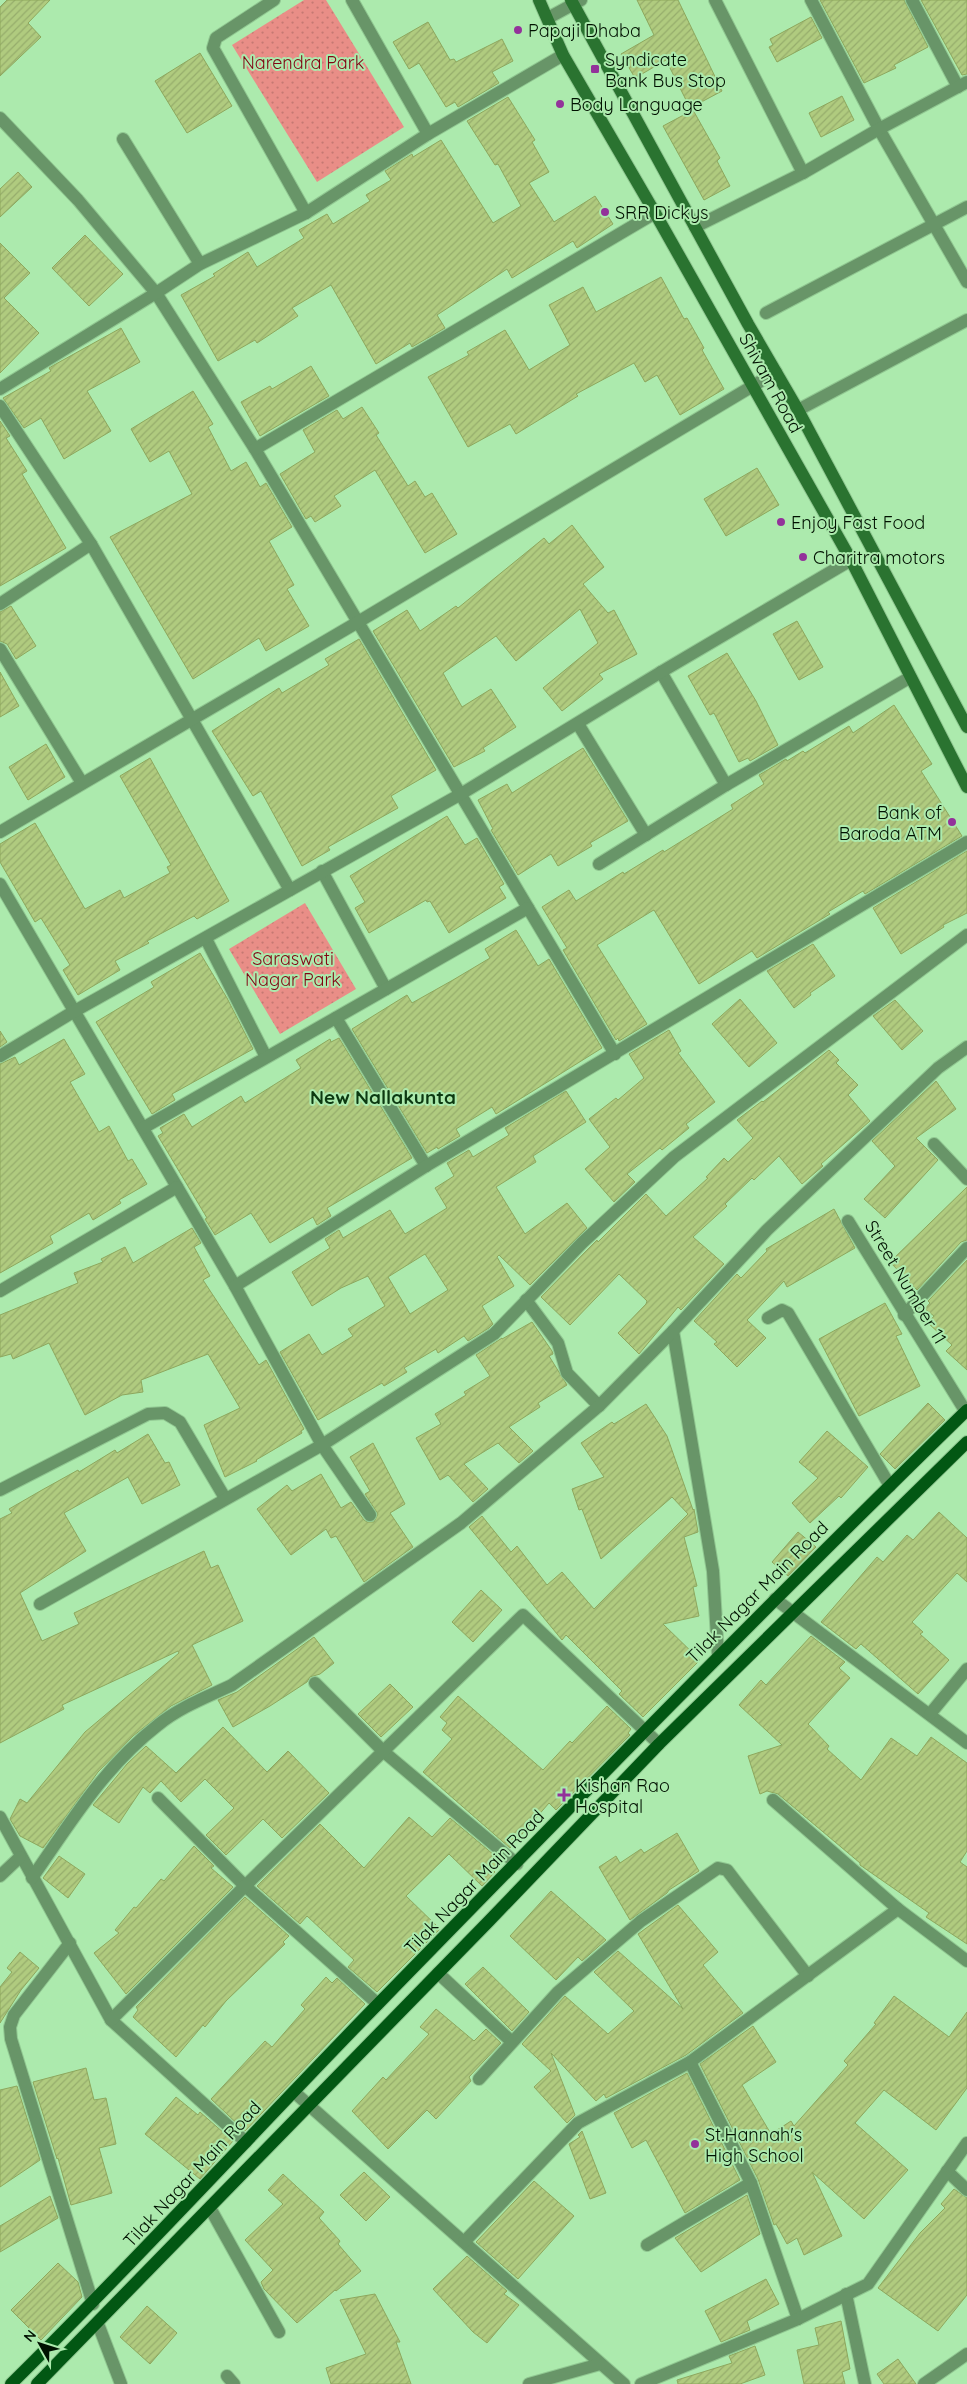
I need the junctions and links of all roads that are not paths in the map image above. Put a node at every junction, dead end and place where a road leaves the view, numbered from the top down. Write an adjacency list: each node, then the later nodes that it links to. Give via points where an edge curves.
1 (274, 0): 17 (street, via 216,38 213,48)
2 (352, 0): 13 (street)
3 (539, 0): 8 (main road, Shivam Road)
4 (715, 0): 15 (street)
5 (811, 0): 12 (street)
6 (912, 0): 10 (street)
7 (575, 1): 8 (street); 20 (main road, Shivam Road)
8 (548, 18): 9 (main road, Shivam Road)
9 (563, 55): 13 (street); 18 (main road, Shivam Road)
10 (962, 85): 12 (street)
11 (0, 118): 23 (street, via 78,200)
12 (879, 128): 15 (street); 19 (street)
13 (428, 134): 17 (street)
14 (122, 139): 21 (street)
15 (803, 173): 20 (street)
16 (967, 207): 19 (street)
17 (306, 213): 21 (street)
18 (656, 213): 27 (main road, Shivam Road); 31 (street)
19 (934, 224): 22 (street); 24 (street)
20 (695, 227): 26 (main road, Shivam Road)
21 (200, 264): 23 (street)
22 (967, 282)
23 (156, 293): 28 (street); 31 (street)
24 (766, 313)
25 (967, 320): 30 (street)
26 (776, 372): 27 (street); 30 (main road, Shivam Road)
27 (751, 386): 33 (main road, Shivam Road); 35 (street)
28 (0, 389)
29 (0, 406): 32 (street)
30 (798, 410): 41 (main road, Shivam Road)
31 (255, 449): 35 (street)
32 (91, 544): 34 (street); 39 (street)
33 (851, 560): 37 (street); 38 (main road, Shivam Road)
34 (0, 604)
35 (358, 622): 39 (street); 45 (street)
36 (0, 649): 42 (street)
37 (660, 672): 40 (street); 43 (street)
38 (909, 678): 43 (street); 44 (main road, Shivam Road)
39 (192, 719): 42 (street); 52 (street)
40 (578, 724): 45 (street); 47 (street)
41 (967, 727)
42 (82, 783): 46 (street)
43 (726, 785): 47 (street)
44 (967, 787)
45 (461, 794): 50 (street); 53 (street)
46 (0, 832)
47 (646, 834): 49 (street)
48 (967, 842): 60 (street)
49 (599, 864)
50 (322, 871): 52 (street); 56 (street)
51 (0, 884): 57 (street)
52 (290, 890): 55 (street)
53 (528, 908): 56 (street); 60 (street)
54 (967, 935): 72 (street, via 674,1157)
55 (206, 939): 57 (street); 62 (street)
56 (386, 989): 58 (street)
57 (74, 1012): 61 (street); 63 (street)
58 (336, 1018): 62 (street); 65 (street)
59 (967, 1047): 75 (street, via 938,1068 767,1230)
60 (615, 1054): 65 (street)
61 (0, 1056)
62 (266, 1058): 63 (street)
63 (143, 1128): 67 (street)
64 (934, 1144): 66 (street)
65 (426, 1166): 70 (street)
66 (967, 1179)
67 (177, 1187): 70 (street); 71 (street)
68 (848, 1220): 73 (street, Street Number 11)
69 (967, 1248): 73 (street)
70 (235, 1286): 79 (street)
71 (0, 1291)
72 (526, 1300): 76 (street, via 558,1343 567,1373); 79 (street, via 494,1334)
73 (904, 1314): 77 (street, Street Number 11)
74 (768, 1318): 80 (street, via 782,1310 788,1313)
75 (673, 1331): 76 (street); 87 (street, via 713,1571)
76 (599, 1406): 101 (street, via 461,1523 232,1685 158,1725 115,1763)
77 (966, 1411): 80 (main road, Tilak Nagar Main Road)
78 (967, 1442): 86 (main road, Tilak Nagar Main Road)
79 (322, 1445): 82 (street); 83 (street)
80 (890, 1486): 84 (main road, Tilak Nagar Main Road)
81 (0, 1490): 82 (street, via 148,1414 165,1413 180,1422)
82 (225, 1498): 85 (street)
83 (370, 1515)
84 (775, 1598): 86 (street); 87 (main road, Tilak Nagar Main Road)
85 (40, 1604)
86 (793, 1614): 90 (street); 93 (main road, Tilak Nagar Main Road)
87 (718, 1655): 91 (main road, Tilak Nagar Main Road)
88 (967, 1669): 90 (street)
89 (315, 1683): 94 (street)
90 (930, 1714): 92 (street)
91 (644, 1730): 93 (street); 94 (street, via 523,1615); 99 (main road, Tilak Nagar Main Road)
92 (967, 1743)
93 (659, 1744): 106 (main road, Tilak Nagar Main Road)
94 (384, 1752): 99 (street); 102 (street)
95 (158, 1798): 102 (street)
96 (773, 1800): 103 (street)
97 (0, 1817): 98 (street)
98 (20, 1857): 100 (street); 101 (street)
99 (517, 1864): 108 (main road, Tilak Nagar Main Road)
100 (0, 1876)
101 (32, 1878): 104 (street)
102 (245, 1886): 108 (street); 109 (street)
103 (898, 1909): 105 (street); 107 (street)
104 (70, 1943): 109 (street); 124 (street, via 14,2015 10,2027)
105 (967, 1961)
106 (438, 1973): 110 (street); 114 (main road, Tilak Nagar Main Road)
107 (808, 1976): 110 (street, via 727,1870 718,1868 641,1921 599,1956 558,1992); 111 (street)
108 (378, 2004): 113 (main road, Tilak Nagar Main Road)
109 (111, 2020): 115 (street)
110 (512, 2042): 112 (street)
111 (690, 2062): 118 (street); 121 (street, via 578,2123)
112 (479, 2079)
113 (294, 2092): 114 (street); 115 (main road, Tilak Nagar Main Road)
114 (310, 2105): 120 (main road, Tilak Nagar Main Road); 121 (street)
115 (246, 2142): 124 (main road, Tilak Nagar Main Road)
116 (967, 2143): 117 (street)
117 (947, 2170): 119 (street); 123 (street, via 868,2284)
118 (751, 2183): 122 (street); 125 (street)
119 (967, 2190)
120 (210, 2208): 126 (main road, Tilak Nagar Main Road); 127 (street)
121 (464, 2242): 129 (street)
122 (647, 2245)
123 (846, 2294): 125 (street); 136 (street)
124 (93, 2304): 130 (main road, Tilak Nagar Main Road)
125 (798, 2319): 135 (street)
126 (98, 2324): 131 (main road, Tilak Nagar Main Road); 132 (street)
127 (279, 2332)
128 (967, 2354): 137 (street)
129 (600, 2364): 133 (street); 134 (street)
130 (11, 2384)
131 (37, 2384)
132 (121, 2384)
133 (529, 2384)
134 (624, 2384)
135 (641, 2384)
136 (865, 2384)
137 (924, 2384)

